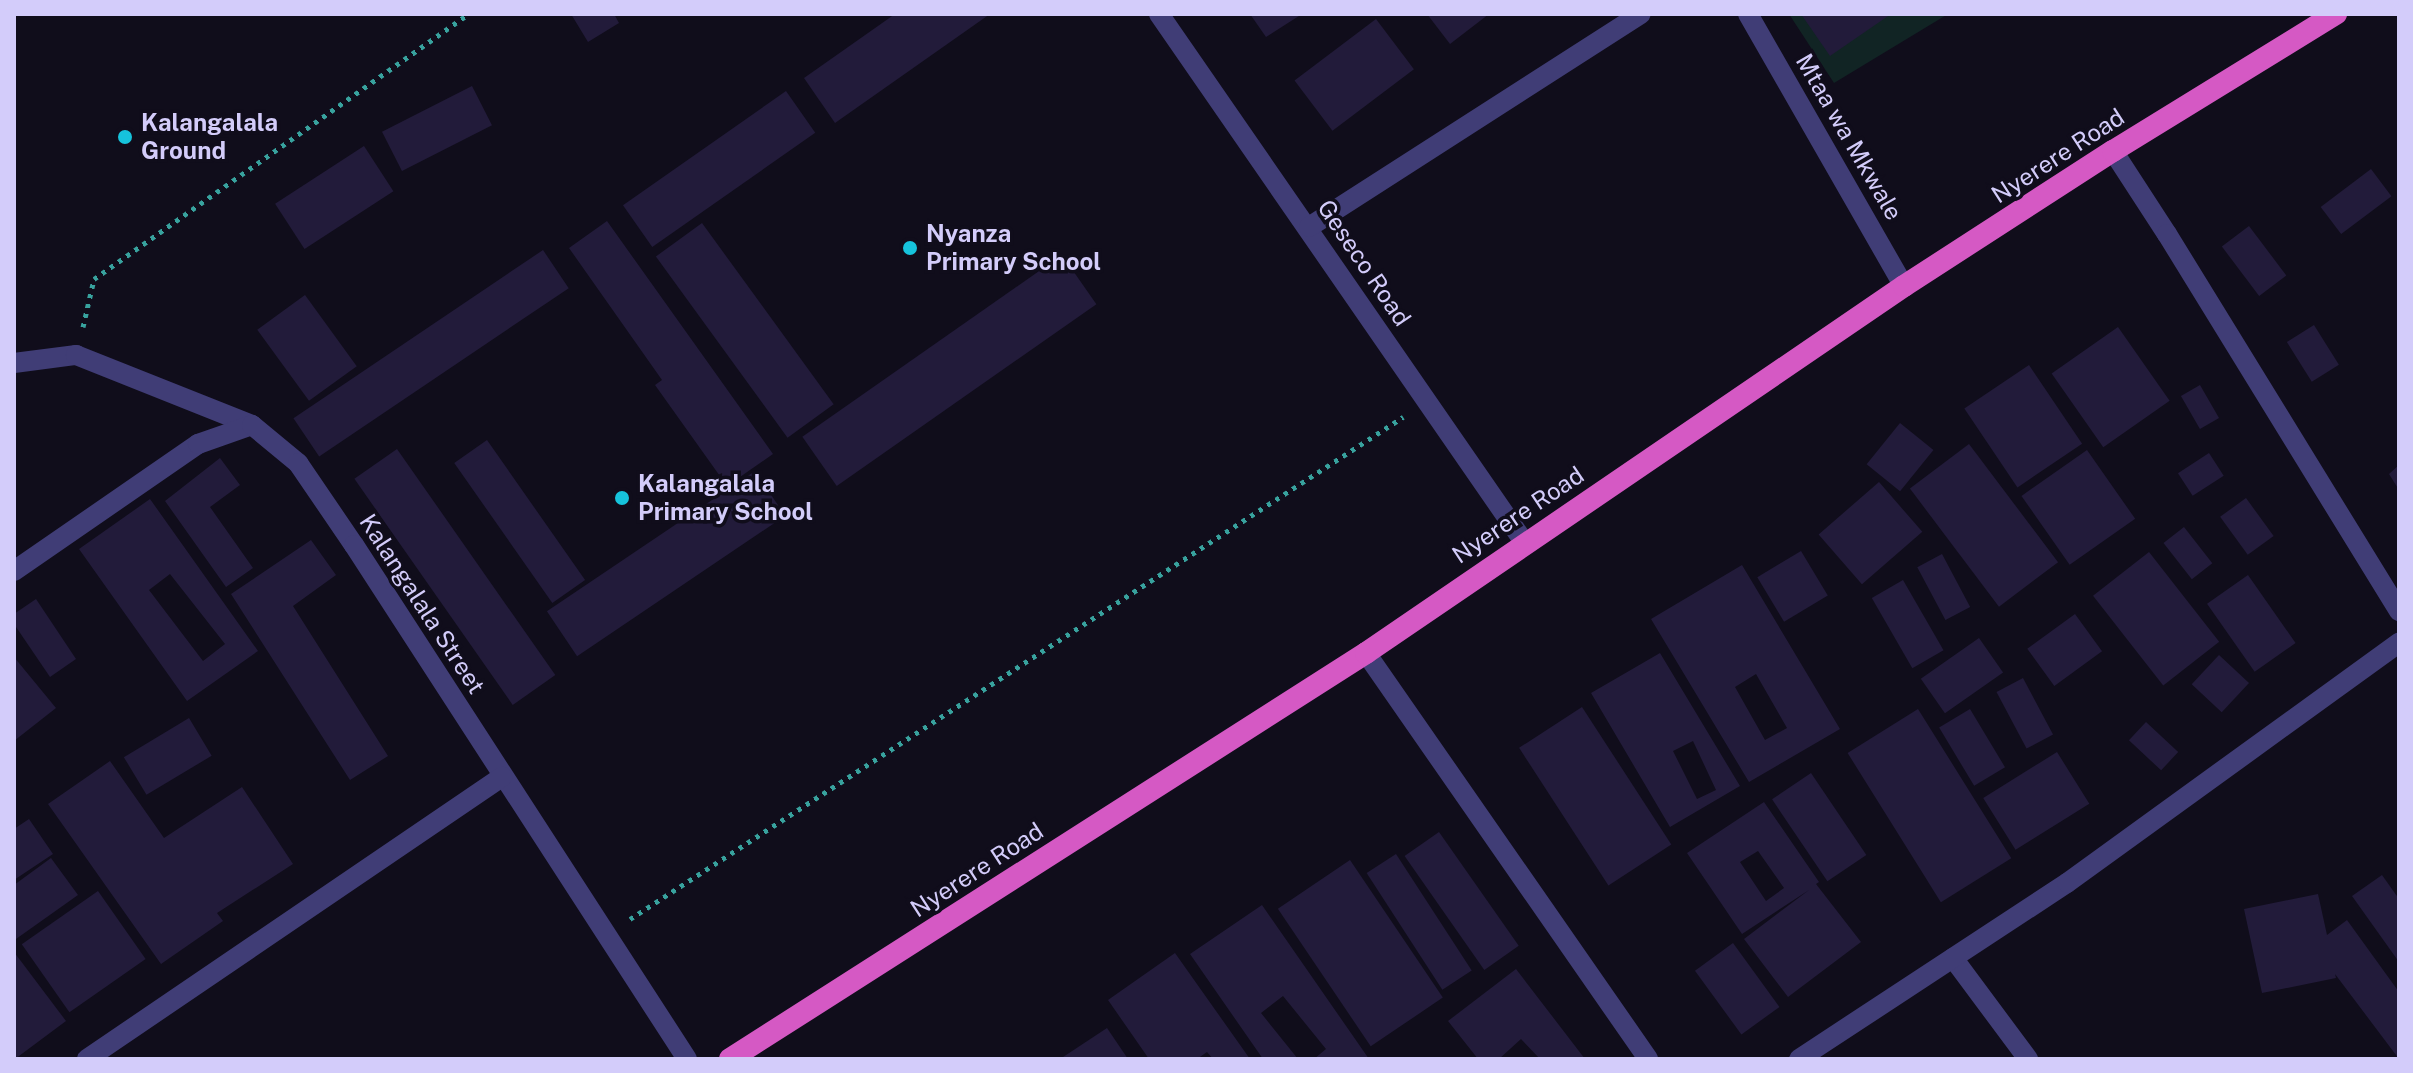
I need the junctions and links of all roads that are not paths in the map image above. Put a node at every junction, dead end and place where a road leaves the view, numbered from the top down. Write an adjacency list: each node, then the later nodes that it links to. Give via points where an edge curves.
1 (1159, 14): 6 (street, Geseco Road)
2 (1641, 14): 6 (street)
3 (1748, 14): 7 (street, Mtaa wa Mkwale)
4 (2336, 14): 5 (highway, Nyerere Road)
5 (2113, 151): 7 (highway, Nyerere Road); 12 (street)
6 (1309, 227): 10 (street, Geseco Road)
7 (1904, 286): 10 (highway, Nyerere Road)
8 (14, 363): 9 (street, Kalangalala Street, via 76,355)
9 (252, 425): 11 (street, via 198,444); 15 (street, Kalangalala Street, via 298,463)
10 (1524, 542): 14 (highway, Nyerere Road)
11 (14, 571)
12 (2399, 611)
13 (2399, 643): 16 (street, via 2067,883)
14 (1366, 653): 19 (highway, Nyerere Road); 20 (street)
15 (502, 777): 17 (street); 18 (street, Kalangalala Street)
16 (1953, 958): 21 (street); 22 (street)
17 (87, 1059)
18 (687, 1059)
19 (730, 1059)
20 (1648, 1059)
21 (1799, 1059)
22 (2028, 1059)

